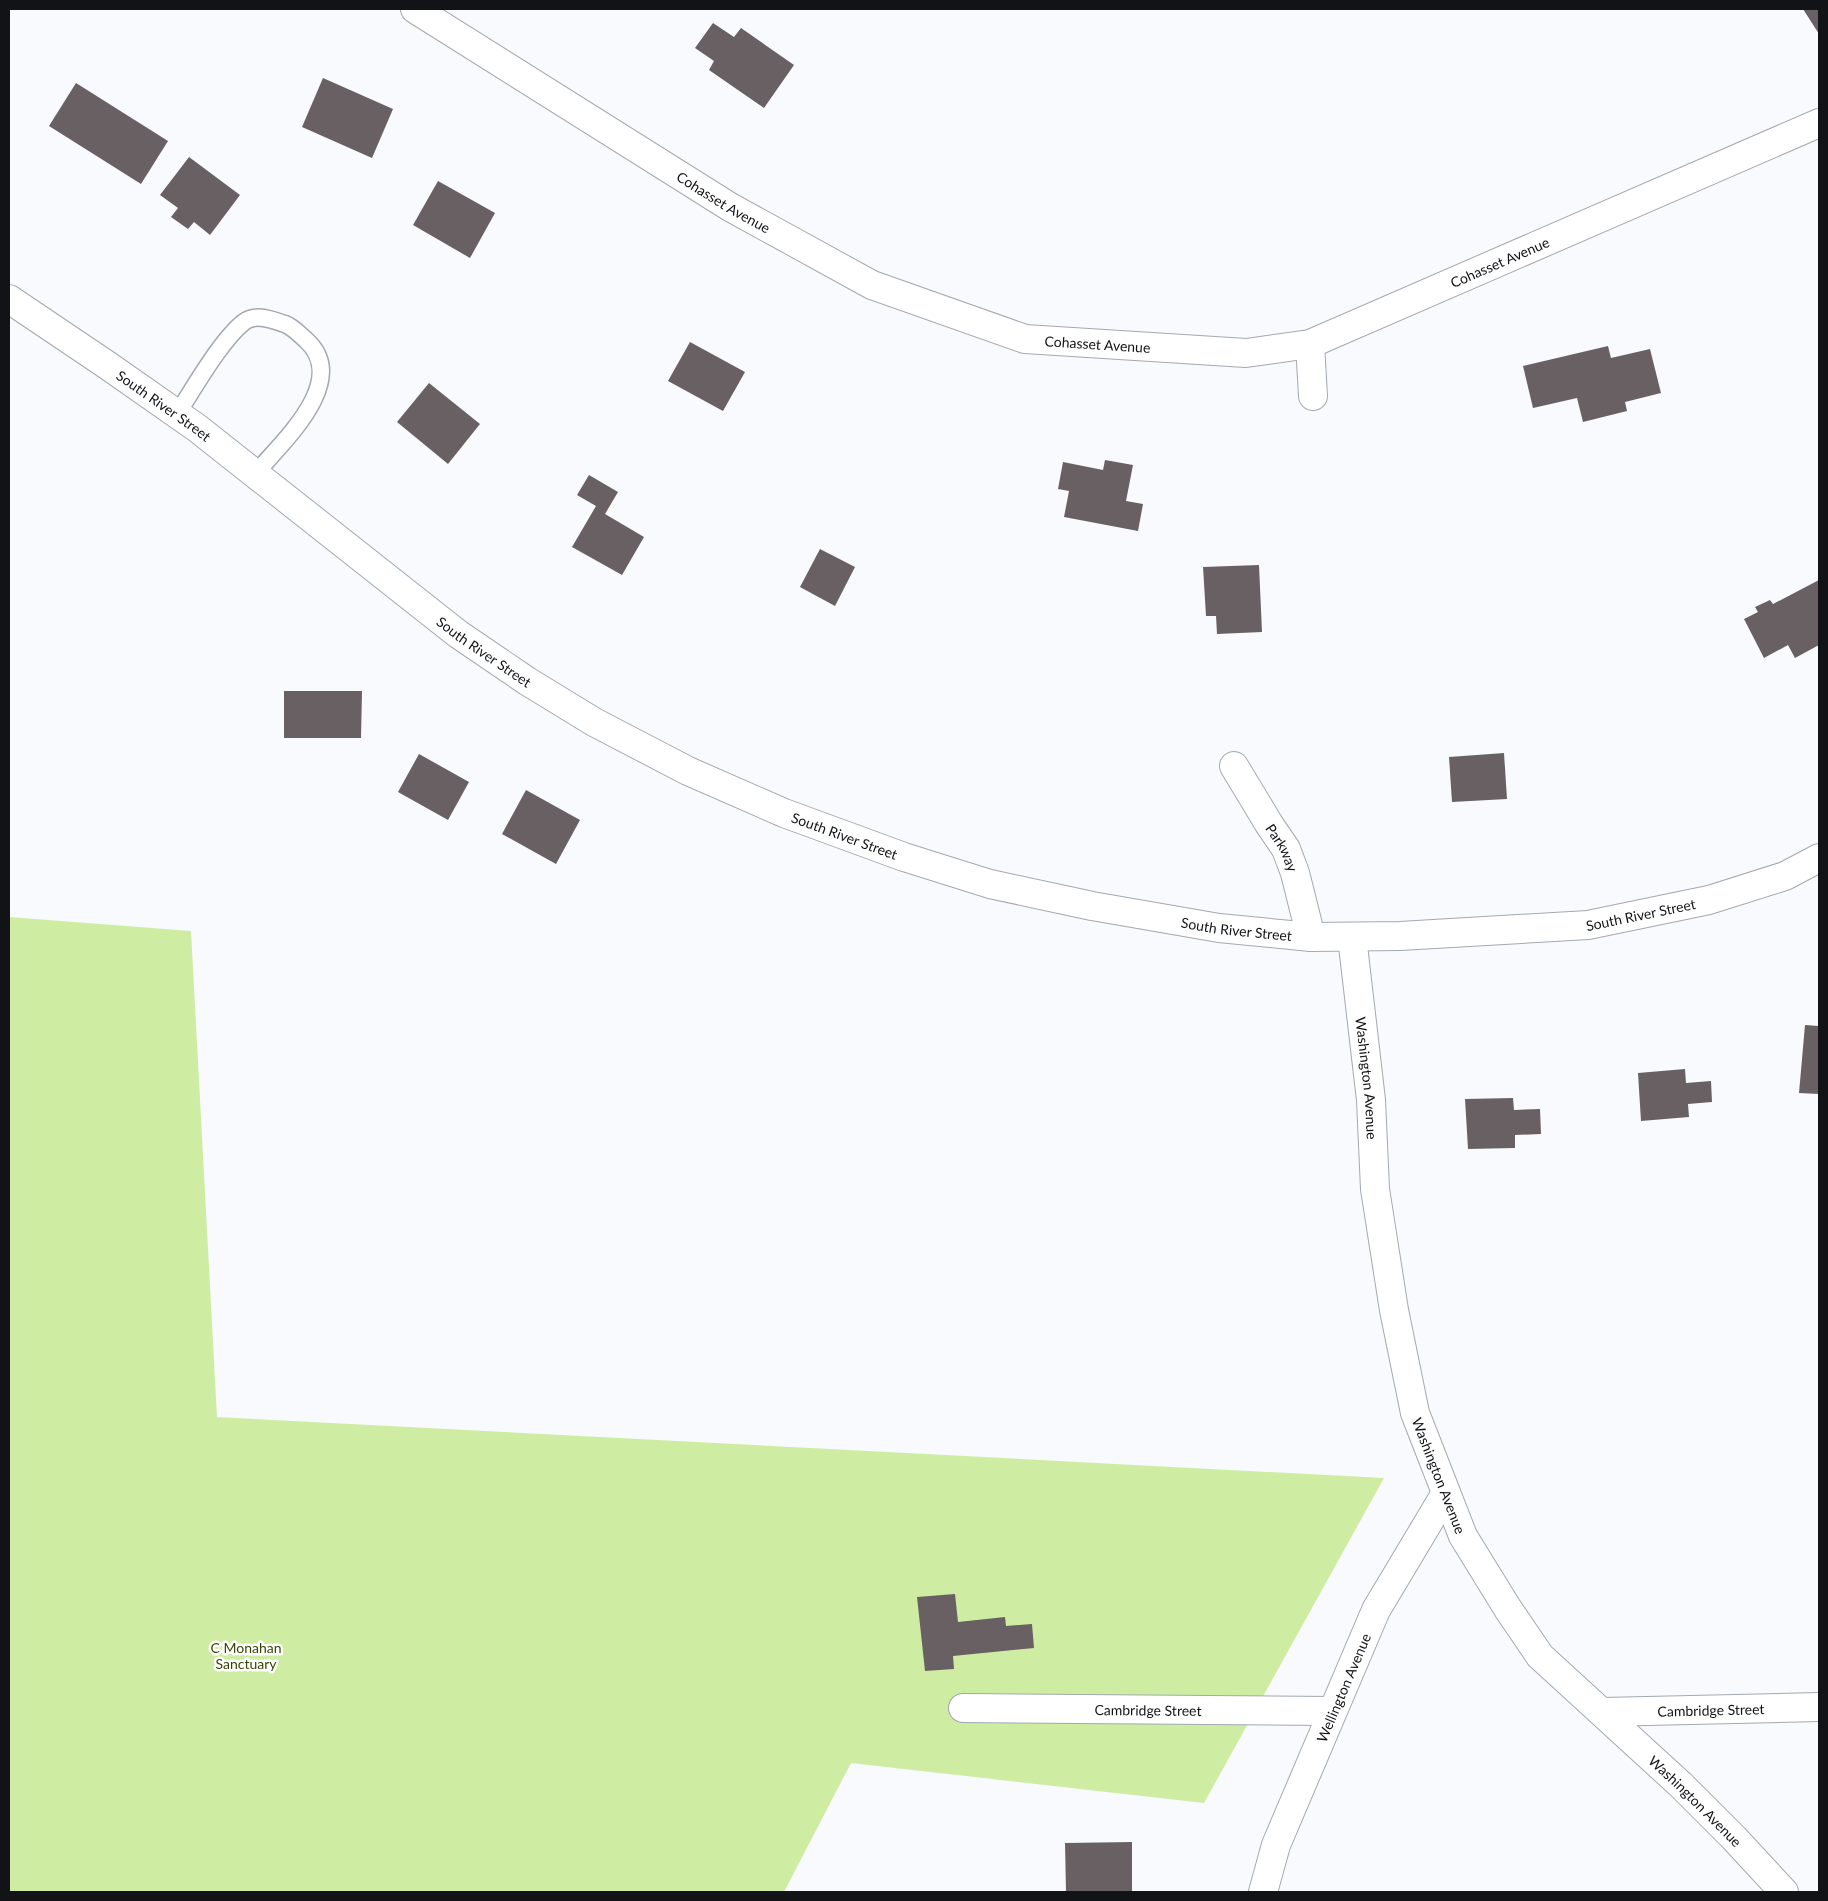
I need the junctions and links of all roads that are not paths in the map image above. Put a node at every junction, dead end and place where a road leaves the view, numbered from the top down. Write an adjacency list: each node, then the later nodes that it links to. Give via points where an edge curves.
1 (414, 9): 4 (street, Cohasset Avenue, via 730,206 872,284 1025,339 1246,353)
2 (1819, 123): 4 (street, Cohasset Avenue)
3 (9, 299): 6 (street, South River Street)
4 (1310, 344): 5 (street)
5 (1313, 396)
6 (177, 414): 7 (street, South River Street); 7 (lane, via 228,338 246,320 264,317 290,326 313,347 321,373 317,395 306,414)
7 (255, 474): 10 (street, South River Street, via 458,634 527,681 594,722 714,783 830,830 990,884 1219,928)
8 (1234, 766): 10 (street, Parkway, via 1286,849)
9 (1819, 858): 11 (street, South River Street, via 1785,876 1709,900 1588,925)
10 (1311, 937): 11 (street, South River Street)
11 (1352, 937): 12 (street, Washington Avenue, via 1371,1100 1375,1189 1394,1310 1415,1413)
12 (1446, 1493): 15 (street, Wellington Avenue, via 1376,1610); 16 (street, Washington Avenue, via 1463,1536 1540,1656)
13 (1819, 1707): 16 (street, Cambridge Street)
14 (963, 1708): 15 (street, Cambridge Street)
15 (1332, 1711): 17 (street, Wellington Avenue, via 1276,1845)
16 (1602, 1712): 18 (street, Washington Avenue, via 1681,1785)
17 (1263, 1892)
18 (1784, 1892)

